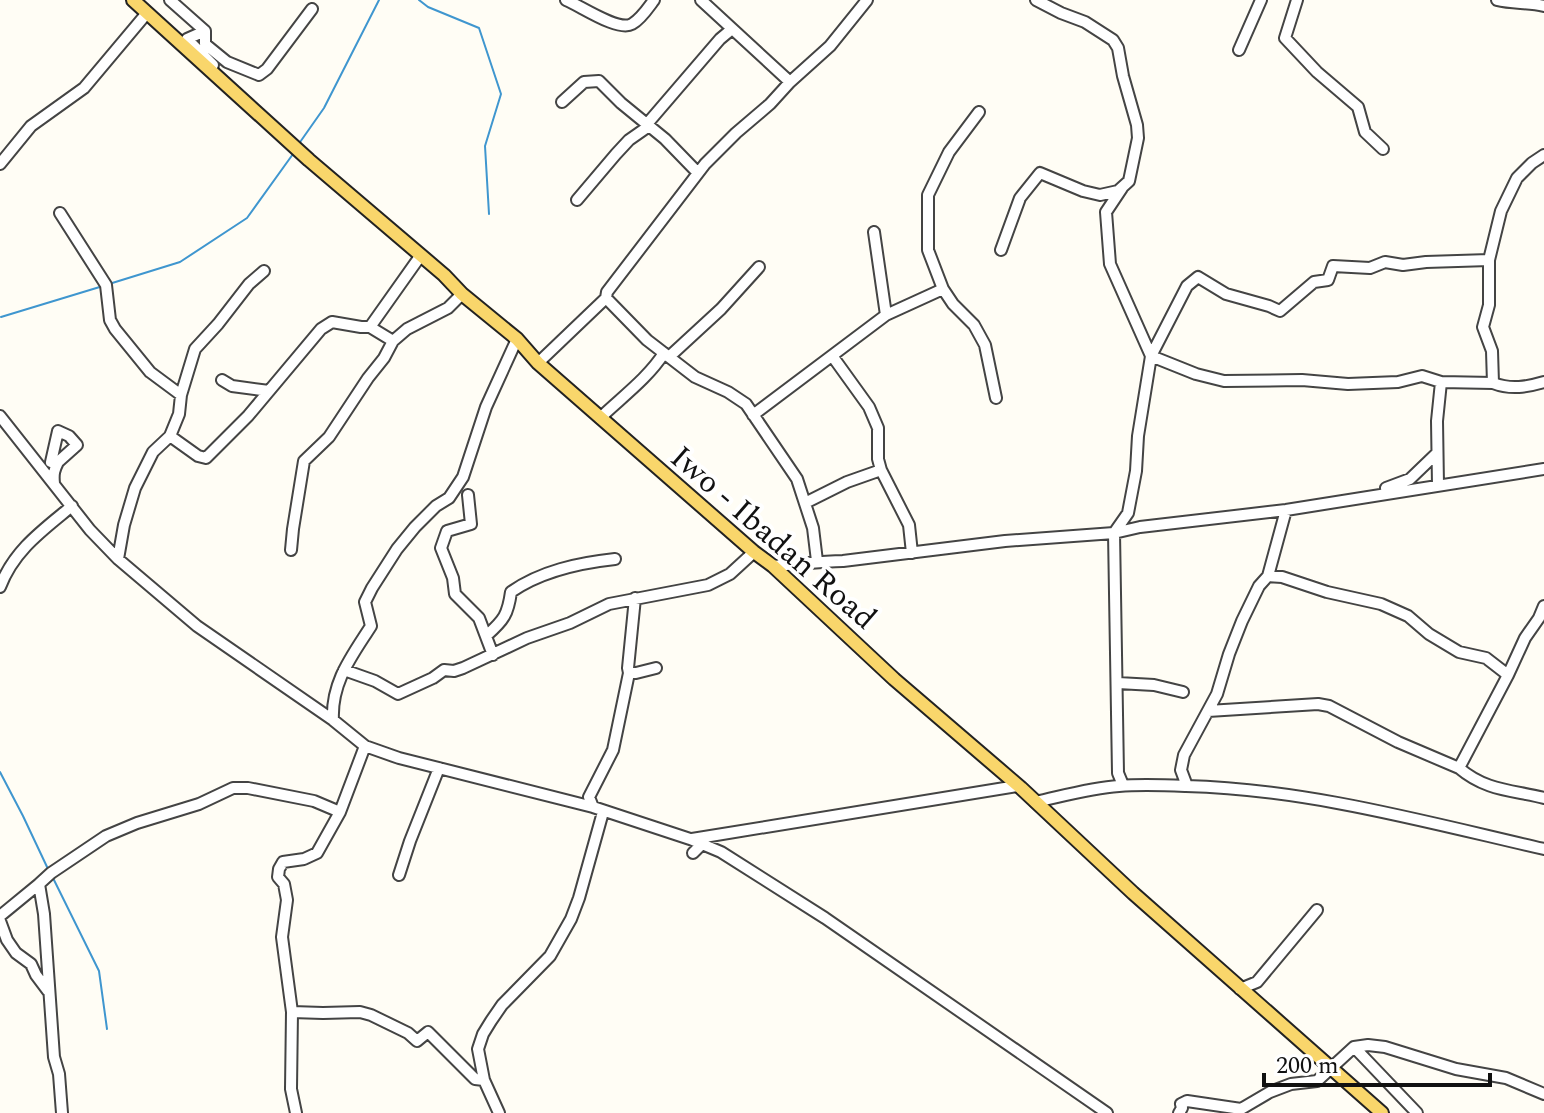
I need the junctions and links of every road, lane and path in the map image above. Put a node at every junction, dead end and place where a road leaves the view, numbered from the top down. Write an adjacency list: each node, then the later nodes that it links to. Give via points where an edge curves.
1 (133, 0): 13 (main road, Iwo - Ibadan Road)
2 (170, 0): 15 (street)
3 (566, 0): 4 (street, via 624,26)
4 (654, 0)
5 (701, 0): 14 (street)
6 (867, 0): 17 (street, via 830,46)
7 (1036, 0): 26 (street, via 1085,22 1118,48 1138,138 1129,181)
8 (1261, 0): 16 (street)
9 (1297, 0): 22 (street, via 1285,38 1358,107 1365,132)
10 (1497, 0): 11 (street)
11 (1544, 6)
12 (312, 9): 15 (street, via 259,75 227,62 205,44)
13 (147, 13): 21 (main road, Iwo - Ibadan Road); 24 (street, via 84,88 31,126)
14 (732, 29): 17 (street); 20 (street)
15 (205, 31): 21 (street, via 187,39)
16 (1239, 50)
17 (790, 82): 25 (street)
18 (562, 102): 20 (street, via 584,82 599,81)
19 (979, 112): 35 (street, via 949,152 928,195 928,250)
20 (648, 125): 25 (street); 27 (street)
21 (285, 138): 31 (main road, Iwo - Ibadan Road)
22 (1383, 149)
23 (1544, 155): 32 (street, via 1517,178 1501,211)
24 (0, 164)
25 (698, 173): 37 (street)
26 (1122, 188): 30 (street, via 1100,195 1040,173 1020,198); 43 (street, via 1106,212 1110,264)
27 (577, 200)
28 (60, 213): 51 (street, via 106,285 115,329 150,372)
29 (874, 232): 38 (street)
30 (1001, 250)
31 (421, 255): 36 (main road, Iwo - Ibadan Road); 39 (street)
32 (1489, 260): 43 (street, via 1333,266 1328,280 1314,282 1280,311 1226,294 1198,277 1187,286); 49 (street, via 1489,305 1483,327 1492,351)
33 (759, 267): 42 (street, via 721,309)
34 (264, 271): 51 (street, via 195,349)
35 (943, 289): 38 (street); 52 (street, via 985,345)
36 (462, 294): 40 (main road, Iwo - Ibadan Road); 41 (street)
37 (606, 298): 42 (street); 45 (street)
38 (886, 315): 44 (street)
39 (370, 327): 41 (street); 50 (street, via 327,324)
40 (517, 339): 45 (main road, Iwo - Ibadan Road); 83 (street, via 486,407 463,477 449,498 415,527 372,588 365,602 371,626)
41 (393, 341): 69 (street, via 329,437 304,461)
42 (667, 355): 53 (street, via 746,404); 55 (street)
43 (1151, 356): 47 (street, via 1224,381 1348,384 1422,376); 68 (street, via 1128,513)
44 (833, 357): 53 (street); 60 (street, via 878,428)
45 (538, 363): 55 (main road, Iwo - Ibadan Road)
46 (222, 380): 50 (street)
47 (1441, 382): 49 (street); 57 (street)
48 (1544, 382): 49 (street, via 1521,387)
49 (1493, 383)
50 (269, 391): 56 (street, via 206,458)
51 (181, 395): 56 (street)
52 (996, 398)
53 (753, 415): 65 (street, via 797,479)
54 (0, 416): 61 (street)
55 (600, 418): 70 (main road, Iwo - Ibadan Road)
56 (170, 436): 72 (street, via 153,452 135,488)
57 (1436, 454): 62 (street); 64 (street, via 1410,479)
58 (57, 464): 61 (street)
59 (1544, 469): 62 (street)
60 (881, 470): 65 (street); 71 (street, via 909,525)
61 (54, 483): 66 (street)
62 (1438, 485): 64 (street)
63 (468, 495): 80 (street, via 471,524 447,531 441,548 455,594 479,618)
64 (1374, 495): 67 (street)
65 (805, 503): 74 (street)
66 (72, 506): 72 (street); 77 (street, via 26,544)
67 (1286, 510): 68 (street); 76 (street)
68 (1114, 533): 71 (street); 86 (street)
69 (291, 550)
70 (754, 552): 75 (main road, Iwo - Ibadan Road); 78 (street, via 708,585)
71 (912, 553): 74 (street)
72 (118, 559): 89 (street, via 197,626)
73 (615, 559): 80 (street, via 530,579 511,592 502,622)
74 (817, 561): 75 (street)
75 (773, 566): 94 (main road, Iwo - Ibadan Road)
76 (1268, 576): 85 (street, via 1381,604 1459,652 1486,658); 88 (street, via 1242,621)
77 (0, 587)
78 (635, 598): 81 (street, via 609,604); 84 (street)
79 (1544, 606): 85 (street)
80 (487, 635): 81 (street)
81 (493, 655): 83 (street, via 444,670 398,694)
82 (656, 668): 84 (street)
83 (344, 670): 89 (street)
84 (629, 673): 98 (street, via 613,750 589,797)
85 (1508, 675): 92 (street)
86 (1118, 683): 87 (street); 93 (street, via 1118,773)
87 (1183, 692)
88 (1208, 711): 92 (street, via 1329,706); 95 (street, via 1184,755 1181,770)
89 (333, 720): 90 (street)
90 (365, 746): 91 (street); 99 (street)
91 (439, 768): 98 (street); 104 (street)
92 (1459, 768): 96 (street, via 1494,789)
93 (1123, 785): 95 (street); 97 (street)
94 (1017, 786): 97 (main road, Iwo - Ibadan Road); 100 (street)
95 (1187, 786): 102 (street, via 1312,799)
96 (1544, 798)
97 (1035, 802): 108 (main road, Iwo - Ibadan Road)
98 (598, 810): 100 (street); 113 (street, via 571,919 550,956 502,1005 483,1034 478,1049)
99 (340, 812): 105 (street, via 314,801 233,788 106,836); 110 (street, via 317,853 283,862 279,869 287,900 282,937)
100 (690, 839): 101 (street)
101 (702, 844): 103 (street); 118 (street, via 825,918)
102 (1544, 849)
103 (693, 853)
104 (399, 875)
105 (45, 878): 107 (street); 109 (street)
106 (1317, 910): 108 (street, via 1257,982)
107 (0, 919): 109 (street, via 11,946 31,964)
108 (1240, 989): 112 (main road, Iwo - Ibadan Road)
109 (48, 991): 115 (street)
110 (292, 1012): 113 (street, via 360,1012 417,1041 428,1032 475,1079); 116 (street, via 291,1089)
111 (1354, 1047): 112 (street); 114 (street, via 1385,1047 1506,1078); 121 (street)
112 (1331, 1067): 119 (street, via 1317,1081 1291,1084 1241,1109 1187,1101); 120 (main road, Iwo - Ibadan Road)
113 (484, 1080): 117 (street)
114 (1544, 1094)
115 (62, 1113)
116 (296, 1113)
117 (499, 1113)
118 (1107, 1113)
119 (1179, 1113)
120 (1382, 1113)
121 (1417, 1113)

